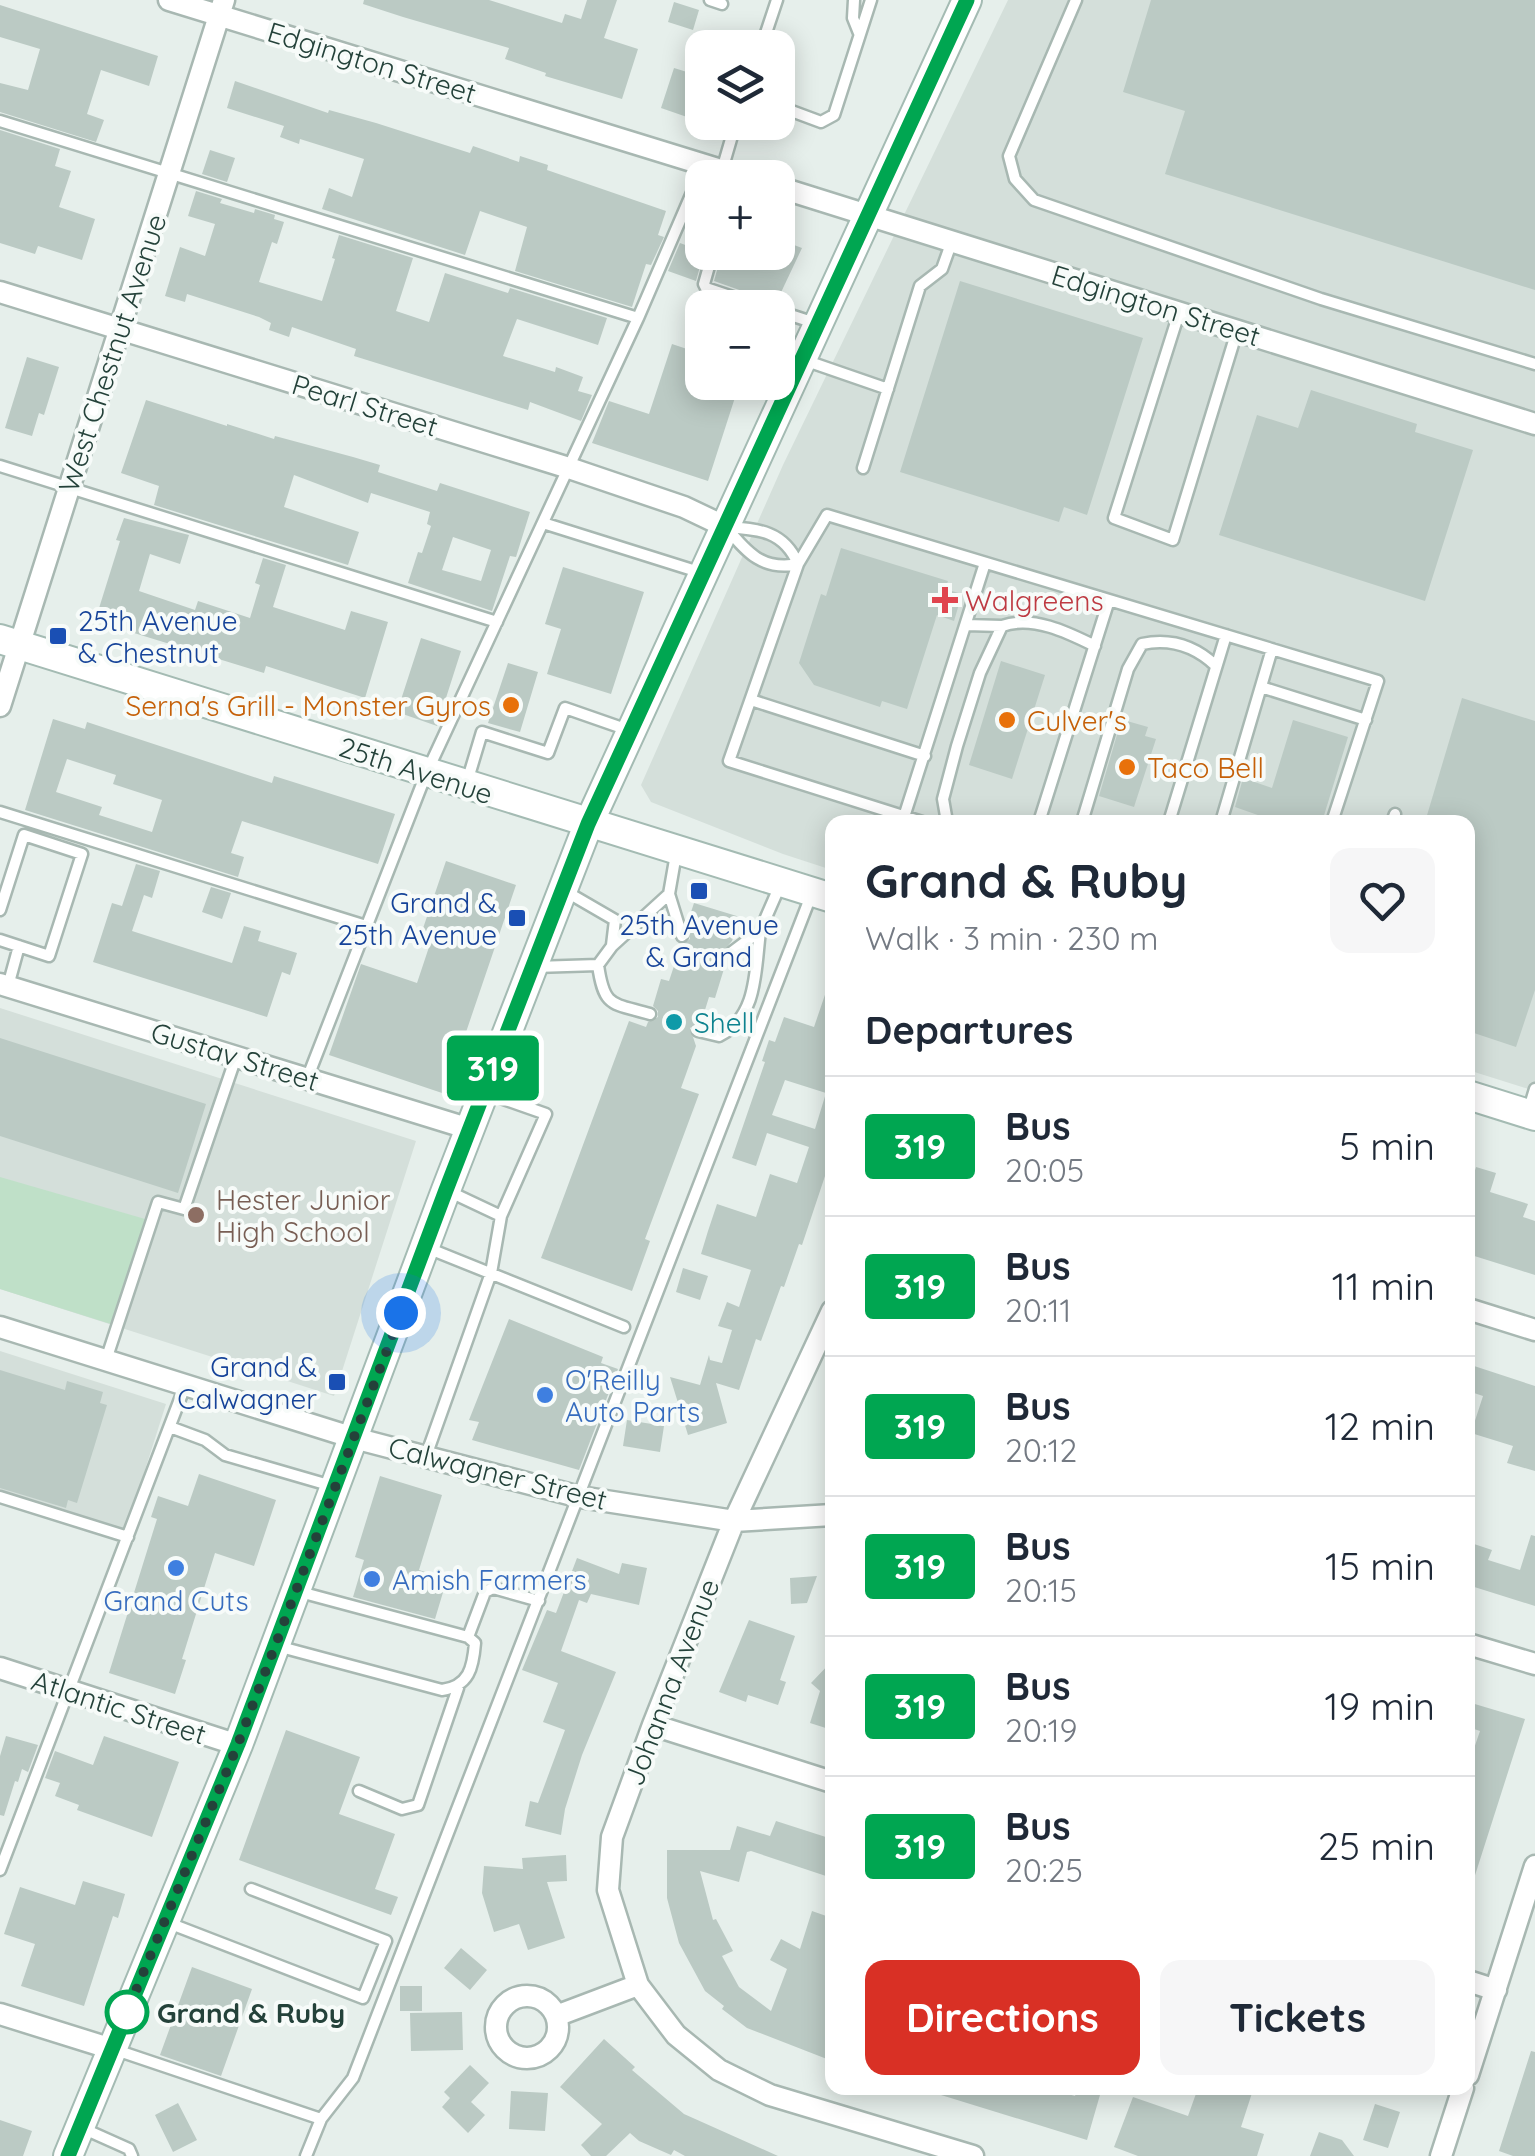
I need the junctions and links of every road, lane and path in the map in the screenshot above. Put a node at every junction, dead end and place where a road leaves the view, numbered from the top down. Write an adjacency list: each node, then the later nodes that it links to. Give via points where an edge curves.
1 (168, 0): 9 (street, Edgington Street)
2 (710, 0): 8 (lane)
3 (777, 0): 10 (lane)
4 (854, 0): 11 (lane)
5 (871, 0): 11 (lane)
6 (967, 0): 17 (main road)
7 (1076, 0): 30 (lane, via 1009,156 1015,179 1034,200)
8 (722, 4)
9 (221, 8): 14 (street, Edgington Street); 15 (street, West Chestnut Avenue)
10 (767, 30)
11 (860, 34): 12 (lane, via 834,115 821,122)
12 (795, 112)
13 (0, 121): 15 (lane)
14 (690, 160)
15 (168, 173): 25 (lane); 27 (street, West Chestnut Avenue)
16 (795, 192): 17 (street, Edgington Street)
17 (870, 216): 18 (street, Edgington Street); 26 (main road)
18 (952, 241): 23 (street, Edgington Street); 31 (lane, via 942,269 920,286)
19 (685, 244): 25 (lane)
20 (708, 270): 21 (lane, via 704,284)
21 (712, 290)
22 (0, 292): 27 (street, Pearl Street)
23 (1179, 312): 28 (street, Edgington Street); 28 (lane, via 1114,518 1173,540)
24 (795, 316): 26 (lane)
25 (638, 318): 34 (lane)
26 (819, 324): 29 (main road)
27 (120, 329): 34 (street, Pearl Street); 36 (street, West Chestnut Avenue)
28 (1238, 331): 32 (street, Edgington Street)
29 (803, 360): 31 (lane); 38 (main road)
30 (1535, 364)
31 (888, 389): 35 (lane)
32 (1535, 424)
33 (0, 466): 36 (lane)
34 (569, 468): 37 (lane); 38 (street, Pearl Street)
35 (862, 468)
36 (69, 488): 43 (lane); 47 (street, West Chestnut Avenue)
37 (543, 524): 41 (lane); 43 (lane)
38 (726, 528): 40 (lane, via 747,554 780,568); 40 (lane, via 759,529 790,546); 41 (main road)
39 (985, 563): 40 (lane, via 827,515); 42 (lane); 44 (lane)
40 (798, 564): 52 (lane)
41 (705, 574): 55 (main road)
42 (1109, 600): 46 (lane); 48 (lane)
43 (497, 622): 57 (lane)
44 (966, 625): 45 (lane); 56 (lane)
45 (1002, 626): 48 (lane, via 1033,624); 62 (lane, via 956,746)
46 (1226, 635): 49 (lane); 50 (lane)
47 (10, 642): 53 (street, West Chestnut Avenue); 57 (main road, 25th Avenue)
48 (1095, 646): 63 (lane)
49 (1272, 649): 51 (lane); 54 (lane, via 1378,681)
50 (1216, 666): 64 (lane, via 1200,651 1161,640 1142,644 1128,669); 65 (lane)
51 (1261, 687): 54 (lane); 66 (lane)
52 (750, 700): 56 (lane); 60 (lane, via 730,761)
53 (0, 706)
54 (1366, 720): 67 (lane)
55 (632, 732): 58 (lane, via 565,708 548,753 482,732); 69 (main road)
56 (924, 756): 61 (lane)
57 (426, 774): 58 (main road, 25th Avenue); 77 (lane)
58 (466, 786): 69 (main road, 25th Avenue)
59 (0, 812): 68 (lane)
60 (898, 815)
61 (905, 815)
62 (946, 815)
63 (1041, 815)
64 (1084, 815)
65 (1171, 815)
66 (1223, 815)
67 (1334, 815)
68 (22, 819): 70 (lane); 77 (lane)
69 (588, 824): 71 (main road, 25th Avenue); 73 (main road)
70 (24, 836): 76 (lane); 81 (lane, via 82,854 49,956)
71 (676, 851): 72 (main road, 25th Avenue); 74 (lane)
72 (781, 882): 75 (main road, 25th Avenue); 78 (lane)
73 (564, 890): 82 (lane, via 615,920); 85 (main road)
74 (668, 894): 79 (lane); 82 (lane)
75 (823, 895): 111 (lane)
76 (0, 910)
77 (366, 926): 90 (lane)
78 (760, 931): 83 (lane); 88 (lane, via 752,998 735,1028 719,1036)
79 (682, 936)
80 (0, 940): 81 (lane)
81 (19, 946): 86 (lane)
82 (612, 946): 84 (lane)
83 (732, 952)
84 (598, 966): 85 (lane); 87 (lane, via 602,992 612,1003)
85 (533, 967): 91 (main road)
86 (4, 985): 89 (street, Gustav Street)
87 (650, 1014)
88 (698, 1031)
89 (236, 1056): 90 (street, Gustav Street); 104 (lane, via 184,1209 158,1202)
90 (307, 1079): 94 (street, Gustav Street)
91 (484, 1092): 94 (main road); 96 (lane, via 546,1114)
92 (1475, 1096): 93 (main road)
93 (1532, 1106)
94 (470, 1129): 95 (main road)
95 (446, 1190): 96 (lane); 97 (main road)
96 (501, 1216): 98 (lane)
97 (425, 1246): 98 (lane); 107 (main road)
98 (491, 1273): 102 (lane); 108 (lane)
99 (1475, 1311): 103 (street)
100 (825, 1325): 113 (street, Johanna Avenue)
101 (0, 1326): 104 (street, Calwagner Street)
102 (624, 1327)
103 (1535, 1330)
104 (106, 1360): 105 (street, Calwagner Street)
105 (186, 1385): 106 (lane); 107 (street, Calwagner Street)
106 (170, 1427): 109 (lane, via 225,1455); 114 (lane)
107 (354, 1438): 108 (street, Calwagner Street); 109 (main road)
108 (426, 1456): 111 (street, Calwagner Street)
109 (335, 1488): 115 (main road)
110 (0, 1497): 114 (lane)
111 (580, 1497): 113 (street, Calwagner Street); 116 (lane)
112 (825, 1515): 113 (street, Calwagner Street)
113 (734, 1521): 124 (street, Johanna Avenue)
114 (128, 1537): 123 (lane)
115 (296, 1591): 117 (lane); 118 (main road)
116 (539, 1601): 117 (lane, via 489,1589); 142 (lane, via 354,2078)
117 (468, 1637): 122 (lane, via 475,1643 473,1661)
118 (276, 1646): 122 (lane, via 442,1690); 125 (main road)
119 (1475, 1646): 120 (street)
120 (1535, 1664)
121 (0, 1668): 123 (street, Atlantic Street)
122 (458, 1688): 127 (lane, via 418,1804 402,1809)
123 (70, 1691): 125 (street, Atlantic Street); 129 (lane)
124 (653, 1725): 126 (street); 135 (street, Johanna Avenue, via 612,1836 608,1890)
125 (238, 1744): 133 (main road)
126 (825, 1780)
127 (359, 1792)
128 (0, 1834): 129 (lane)
129 (12, 1838): 131 (lane)
130 (1535, 1866): 136 (street)
131 (0, 1870)
132 (251, 1889): 133 (lane, via 386,1942 363,1998)
133 (165, 1922): 139 (main road)
134 (1475, 1983): 136 (street)
135 (638, 1985): 138 (street); 147 (street, Johanna Avenue, via 676,2035 720,2070 770,2095)
136 (1496, 1990): 140 (street)
137 (0, 2014): 139 (street)
138 (556, 2016)
139 (112, 2049): 142 (lane); 143 (main road)
140 (1475, 2054)
141 (1462, 2095): 148 (street)
142 (321, 2119): 146 (lane)
143 (80, 2127): 144 (main road); 145 (lane)
144 (68, 2156)
145 (132, 2156)
146 (306, 2156)
147 (973, 2156)
148 (1440, 2156)

